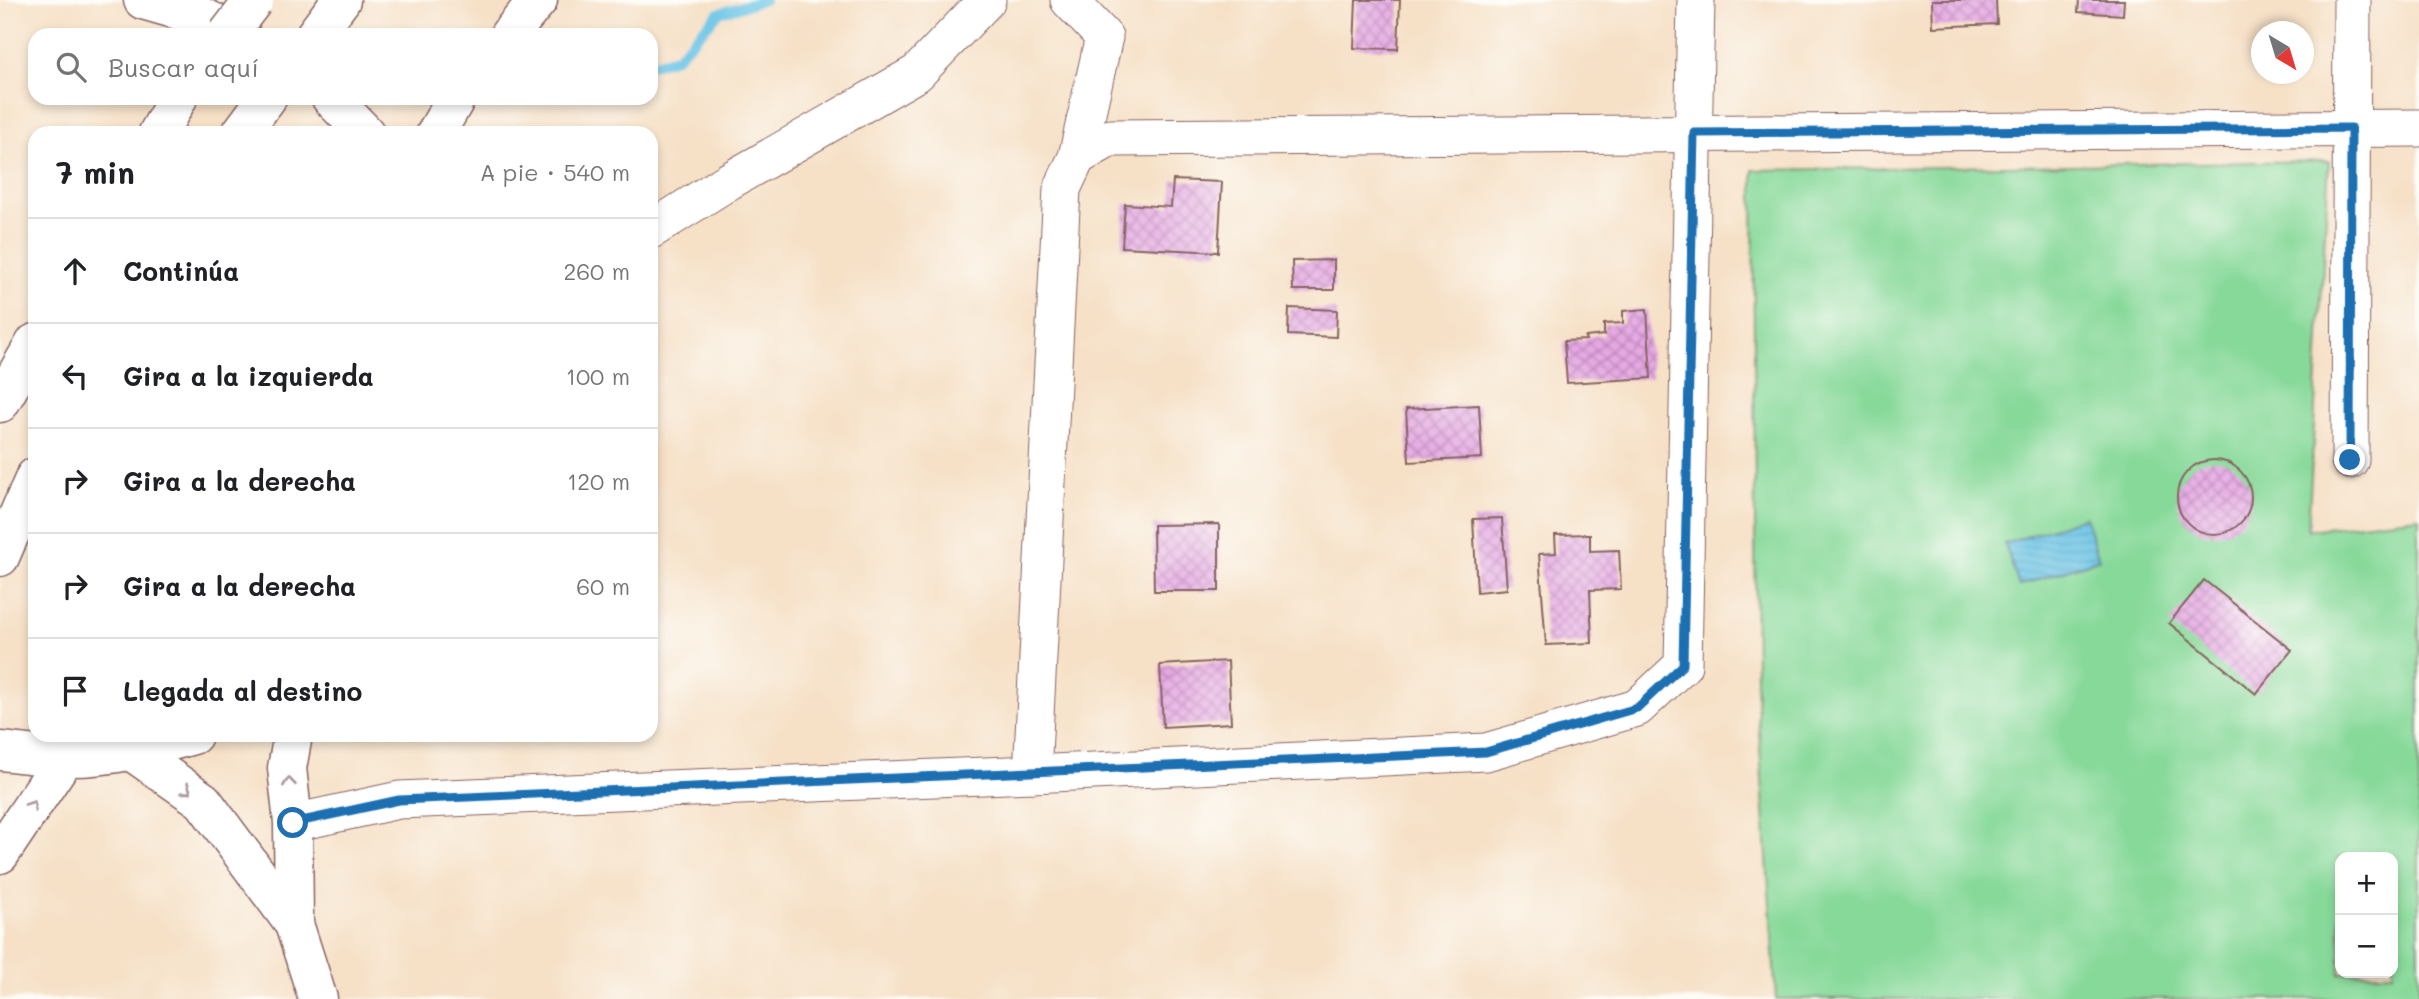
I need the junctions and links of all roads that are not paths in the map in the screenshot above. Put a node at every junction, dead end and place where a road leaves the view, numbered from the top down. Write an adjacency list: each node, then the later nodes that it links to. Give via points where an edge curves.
1 (143, 0): 9 (highway)
2 (254, 0): 10 (highway, bridge)
3 (341, 0): 11 (highway)
4 (538, 0): 12 (highway)
5 (987, 0): 25 (street, via 917,73)
6 (1069, 0): 24 (street, via 1104,37)
7 (1696, 0): 23 (street)
8 (2352, 0): 21 (street)
9 (226, 28)
10 (232, 28)
11 (320, 28)
12 (515, 28)
13 (174, 105): 17 (highway)
14 (262, 105): 18 (highway)
15 (338, 105): 19 (highway)
16 (452, 105): 20 (highway)
17 (162, 126)
18 (246, 126)
19 (358, 126)
20 (440, 126)
21 (2351, 128): 22 (street); 23 (street); 28 (street)
22 (2419, 128)
23 (1694, 133): 24 (street, via 1110,138); 36 (street, via 1683,665 1637,708 1486,752)
24 (1077, 157): 36 (street, via 1062,189)
25 (658, 226)
26 (28, 356): 27 (highway)
27 (0, 404)
28 (2350, 460)
29 (28, 493): 30 (highway)
30 (0, 557)
31 (166, 742): 34 (highway)
32 (292, 742): 37 (highway, one-way to 32, via 287,768)
33 (0, 751): 35 (highway)
34 (131, 751): 35 (highway); 39 (highway, one-way to 39, via 203,801)
35 (65, 757): 38 (highway, one-way to 35)
36 (1032, 774): 37 (street, via 399,800)
37 (293, 823): 39 (highway)
38 (0, 854)
39 (294, 924): 40 (highway)
40 (318, 999)

